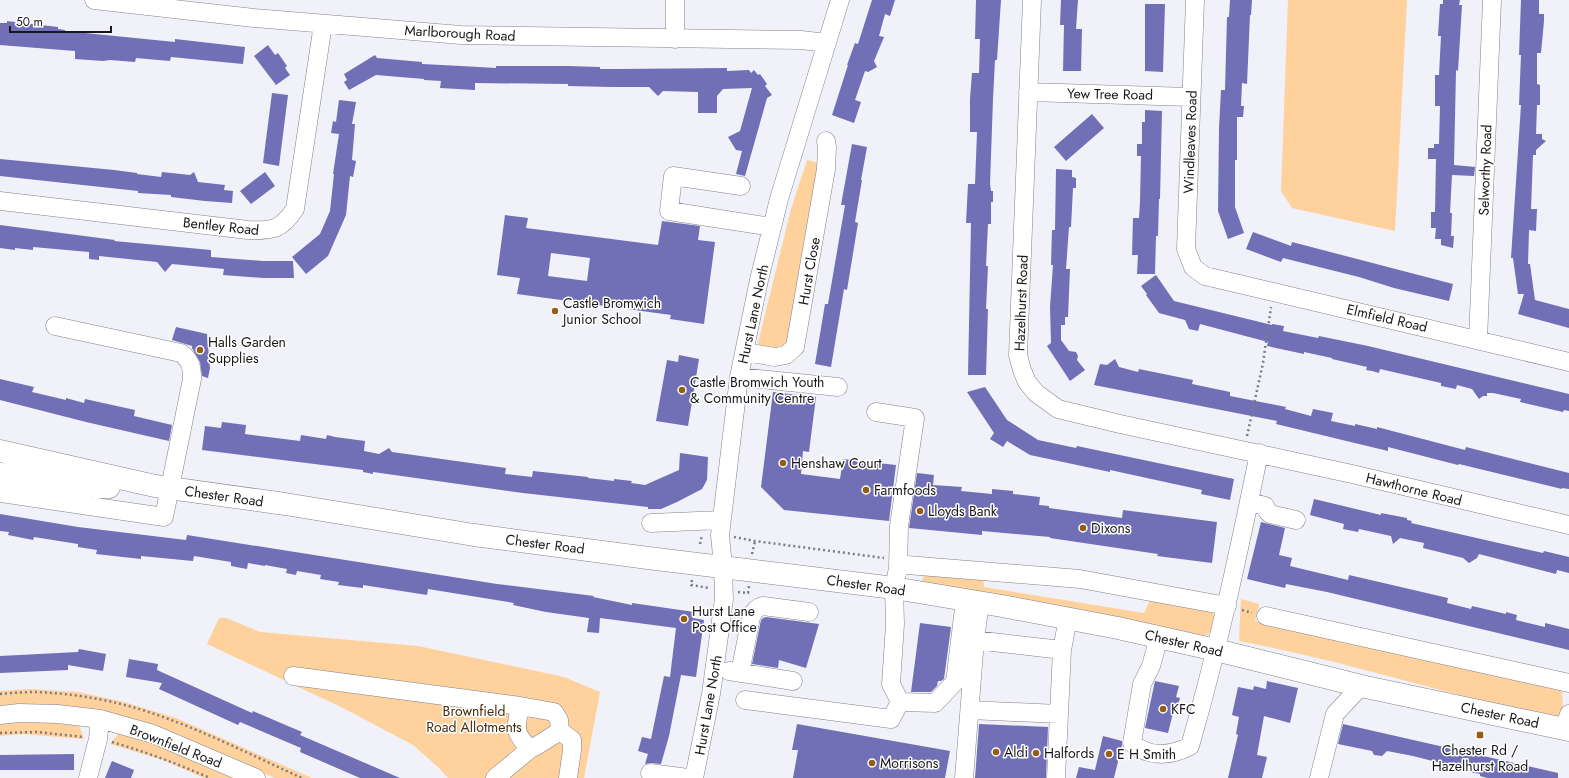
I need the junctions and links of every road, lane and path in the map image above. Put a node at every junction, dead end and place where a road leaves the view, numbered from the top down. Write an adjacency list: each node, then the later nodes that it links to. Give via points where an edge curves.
1 (94, 0): 7 (street, Marlborough Road)
2 (676, 0): 8 (street)
3 (840, 0): 9 (street, Hurst Lane North)
4 (1032, 0): 10 (street, Hazelhurst Road)
5 (1195, 0): 11 (street, Windleaves Road)
6 (1492, 0): 19 (street, Selworthy Road)
7 (323, 24): 8 (street, Marlborough Road, via 461,35); 14 (street, Bentley Road, via 295,209 287,221 277,228 264,231 248,230)
8 (675, 39): 9 (street, Marlborough Road, via 801,40)
9 (827, 43): 15 (street, Hurst Lane North)
10 (1028, 92): 11 (street, Yew Tree Road); 26 (street, Hazelhurst Road, via 1018,355 1027,382 1036,393 1058,409)
11 (1191, 96): 16 (street, Windleaves Road, via 1186,249 1193,267)
12 (826, 141): 20 (street, Hurst Close, via 826,169 795,347 786,355 775,357)
13 (741, 186): 15 (street, via 673,176 669,211)
14 (0, 201)
15 (772, 227): 20 (street, Hurst Lane North)
16 (1205, 276): 17 (street, Elmfield Road)
17 (1273, 291): 19 (street, Elmfield Road); 26 (path)
18 (55, 326): 28 (street, via 181,353 188,358 192,365 192,379)
19 (1478, 340): 21 (street, Elmfield Road)
20 (745, 352): 22 (street, Hurst Lane North)
21 (1569, 362)
22 (739, 377): 23 (street); 31 (street, Hurst Lane North)
23 (838, 388)
24 (876, 412): 36 (street, via 915,418 899,526)
25 (0, 451): 28 (main road, Chester Road)
26 (1252, 451): 30 (street); 34 (street, Hawthorne Road)
27 (0, 474): 28 (main road, Chester Road, via 96,488)
28 (162, 487): 29 (street, via 164,517); 35 (main road, Chester Road, via 474,535)
29 (0, 493)
30 (1249, 502): 32 (street, via 1265,506 1270,514); 38 (street)
31 (722, 520): 33 (street); 35 (street, Hurst Lane North, via 720,534)
32 (1296, 520)
33 (651, 523)
34 (1569, 525)
35 (723, 566): 36 (main road, Chester Road); 46 (street, Hurst Lane North, via 724,599)
36 (896, 578): 37 (main road, Chester Road); 38 (street, via 907,565 1080,579); 53 (street, via 891,684)
37 (972, 601): 41 (main road, Chester Road); 43 (street); 53 (street, via 955,682 935,703)
38 (1227, 606): 45 (street)
39 (809, 612): 47 (street, via 763,606 757,608 751,617)
40 (1266, 616): 50 (street)
41 (1068, 618): 42 (main road, Chester Road); 44 (street)
42 (1158, 637): 45 (main road, Chester Road); 45 (street, via 1151,666 1142,684 1132,742 1140,750 1162,754 1178,752 1190,746)
43 (976, 640): 44 (street); 55 (street)
44 (1062, 650): 56 (street)
45 (1216, 650): 51 (main road, Chester Road)
46 (714, 669): 47 (street); 68 (street, Hurst Lane North)
47 (740, 673): 49 (street)
48 (293, 676): 54 (street)
49 (793, 681)
50 (1569, 684)
51 (1361, 686): 59 (main road, Chester Road); 71 (street, via 1335,714)
52 (745, 700): 53 (street, via 891,719)
53 (900, 702)
54 (520, 706): 60 (street, via 554,712 559,720); 61 (street, via 516,727)
55 (970, 710): 56 (street); 69 (street)
56 (1060, 714): 70 (street)
57 (0, 715): 58 (street, Brownfield Road, via 58,714)
58 (100, 720): 63 (street); 64 (street, Brownfield Road, via 153,734)
59 (1567, 725)
60 (560, 731): 61 (street); 66 (street, via 572,740)
61 (530, 749): 65 (street)
62 (650, 773): 67 (street)
63 (88, 778)
64 (256, 778)
65 (494, 778)
66 (568, 778)
67 (688, 778)
68 (694, 778)
69 (964, 778)
70 (1056, 778)
71 (1319, 778)

